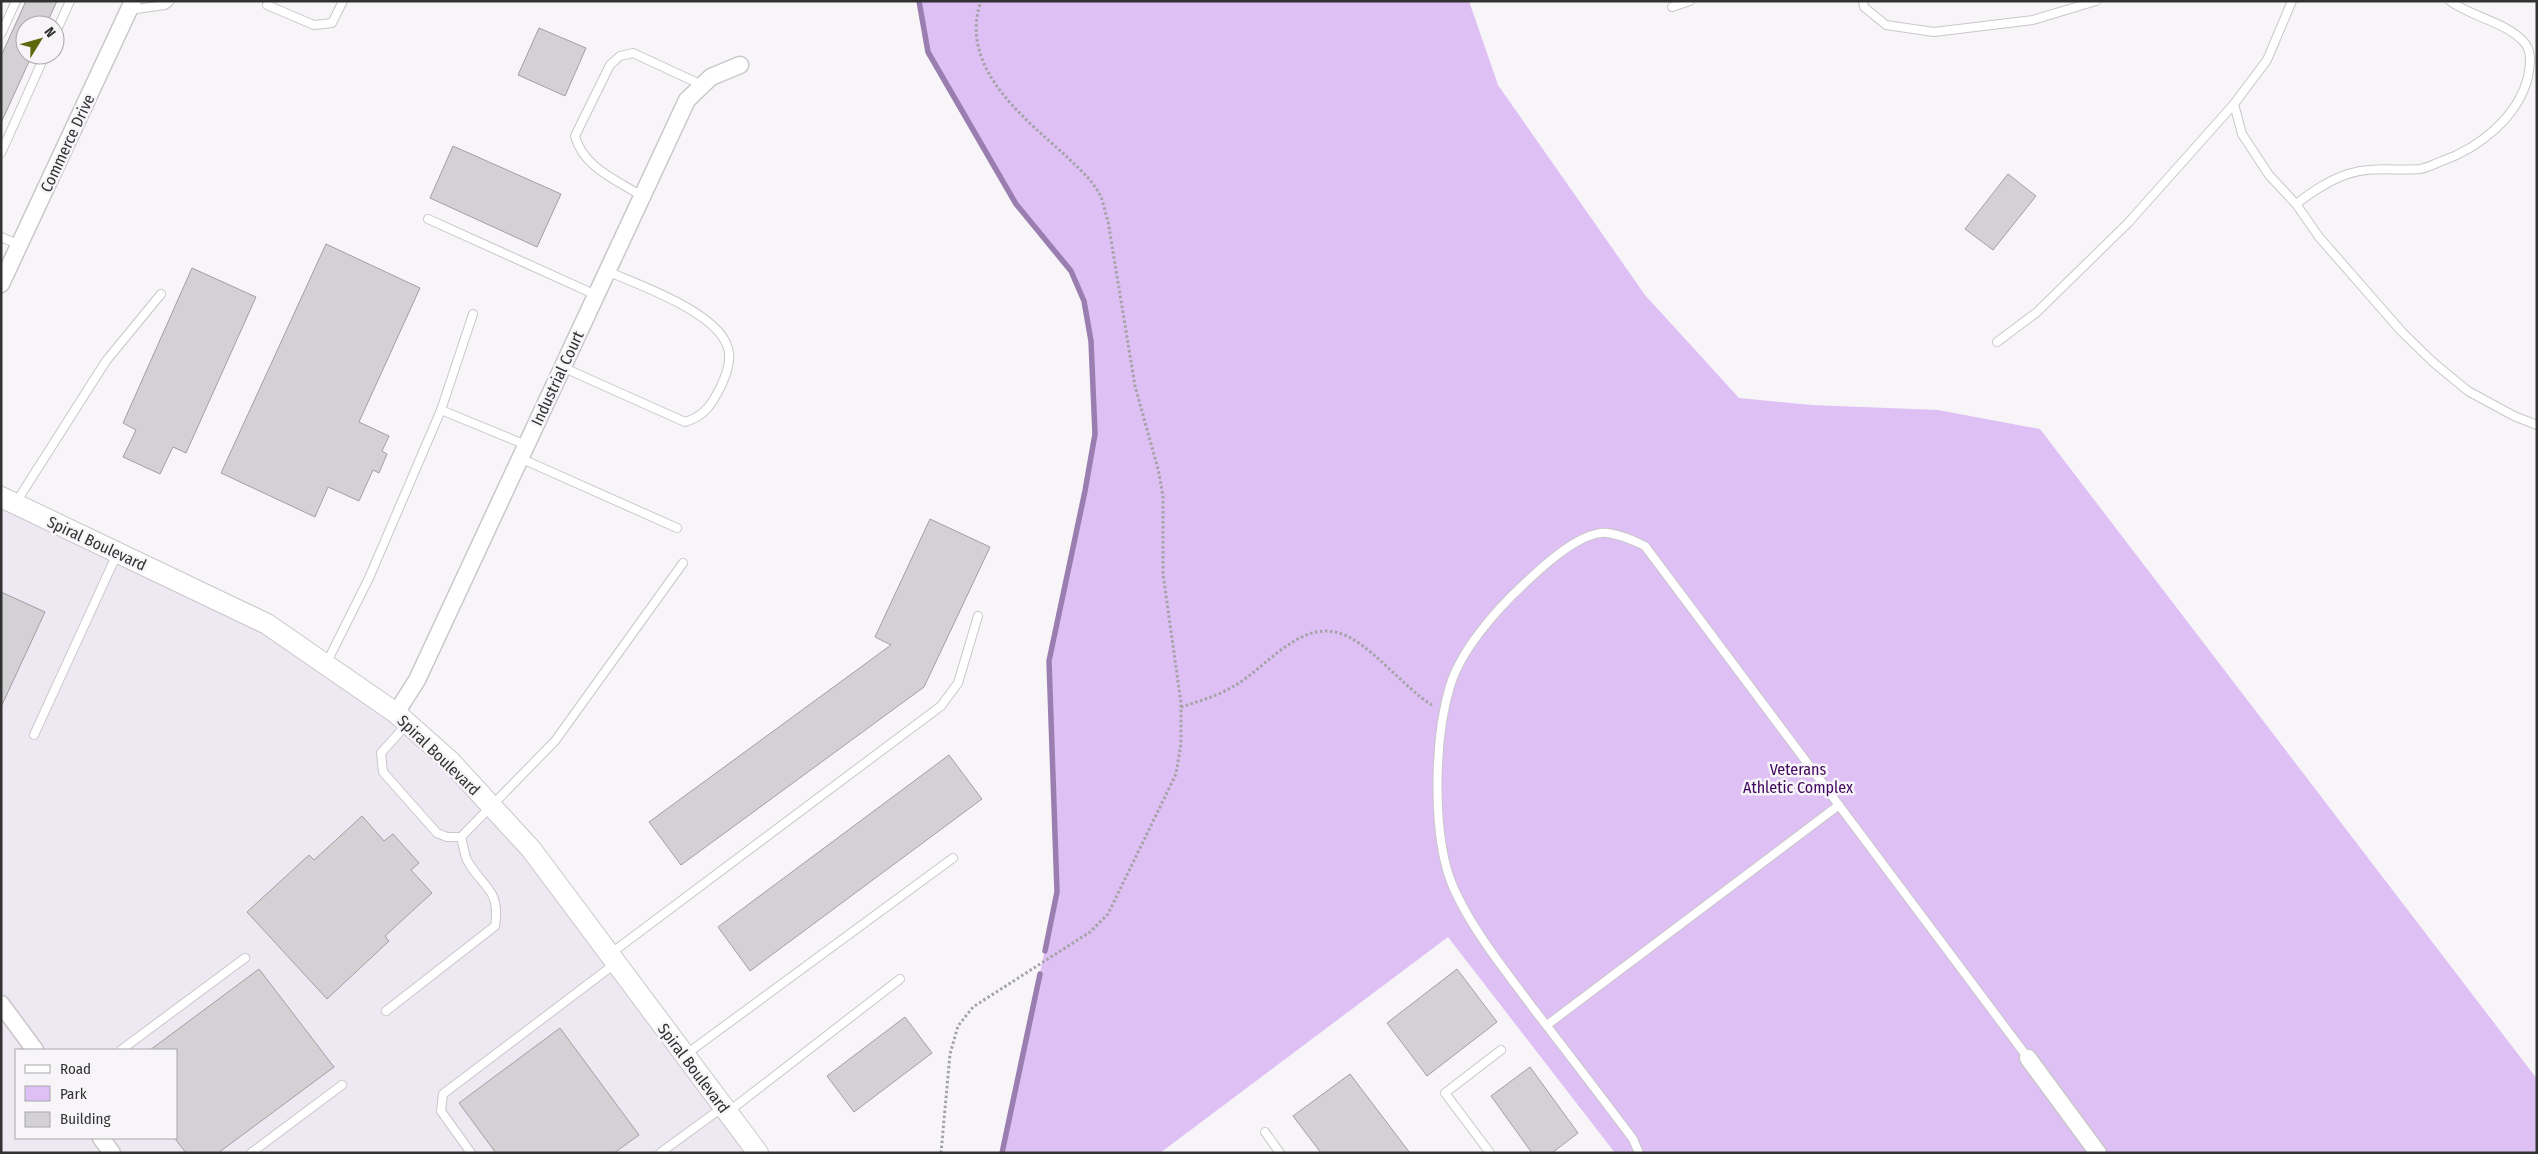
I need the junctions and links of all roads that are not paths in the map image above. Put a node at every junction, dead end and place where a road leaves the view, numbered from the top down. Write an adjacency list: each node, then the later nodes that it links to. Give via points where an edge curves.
1 (16, 1): 14 (lane)
2 (70, 1): 13 (lane)
3 (170, 1): 10 (lane, via 165,5)
4 (343, 1): 11 (lane, via 332,23 314,25)
5 (1690, 1): 12 (lane)
6 (1863, 1): 7 (lane, via 1864,7 1886,25 1934,32 2032,20)
7 (2096, 1)
8 (2292, 1): 18 (lane, via 2267,60)
9 (2450, 1): 21 (lane, via 2515,34 2525,43 2530,53 2526,87 2511,112 2494,130 2455,156 2422,169 2373,169 2349,173)
10 (131, 5): 24 (street, Commerce Drive)
11 (267, 5)
12 (1672, 7)
13 (64, 15)
14 (1, 34)
15 (40, 65): 19 (lane)
16 (740, 65): 17 (street, Industrial Court, via 711,77)
17 (702, 85): 20 (street, Industrial Court, via 687,100); 20 (lane, via 633,53 620,56 610,65 575,136 579,150 589,163)
18 (2234, 104): 21 (lane, via 2242,134 2268,175); 30 (lane, via 2128,223 2037,312)
19 (1, 152)
20 (642, 196): 25 (street, Industrial Court)
21 (2296, 204): 33 (lane, via 2319,237 2434,364 2468,391)
22 (428, 219): 28 (lane)
23 (1, 237): 24 (lane)
24 (20, 245): 26 (street, Commerce Drive)
25 (607, 271): 28 (street, Industrial Court); 31 (lane, via 700,315 727,344 729,370 711,406 698,418 685,422)
26 (1, 284)
27 (161, 294): 35 (lane, via 106,361)
28 (596, 295): 31 (street, Industrial Court)
29 (473, 314): 32 (lane)
30 (1997, 342)
31 (562, 367): 34 (street, Industrial Court)
32 (441, 410): 34 (lane); 40 (lane, via 369,578)
33 (2537, 425)
34 (523, 452): 36 (lane); 41 (street, Industrial Court)
35 (8, 500): 37 (street, Spiral Boulevard)
36 (678, 528)
37 (117, 552): 40 (street, Spiral Boulevard, via 267,624); 42 (lane)
38 (683, 563): 44 (lane, via 555,741)
39 (978, 616): 48 (lane, via 958,683 941,706)
40 (326, 664): 41 (street, Spiral Boulevard)
41 (402, 718): 44 (street, Spiral Boulevard, via 450,761); 45 (lane, via 381,753 383,772 437,833 447,838)
42 (34, 735)
43 (1838, 805): 52 (lane); 52 (lane, via 1645,546 1626,537 1606,533 1588,536 1567,548 1501,606 1471,647 1451,685 1438,781 1440,826 1454,888 1476,933); 57 (lane)
44 (491, 806): 45 (lane); 48 (street, Spiral Boulevard, via 531,849)
45 (460, 837): 51 (lane, via 467,859 493,894 498,908 495,926)
46 (953, 858): 56 (lane)
47 (245, 958): 54 (lane)
48 (613, 959): 56 (street, Spiral Boulevard); 64 (lane, via 443,1094 441,1111)
49 (900, 979): 59 (lane)
50 (1, 1004): 53 (street)
51 (386, 1011)
52 (1547, 1025): 69 (lane, via 1633,1139)
53 (34, 1049)
54 (122, 1049)
55 (1501, 1050): 68 (lane, via 1445,1093)
56 (685, 1055): 59 (street, Spiral Boulevard)
57 (2028, 1058): 70 (street)
58 (342, 1085): 63 (lane)
59 (726, 1109): 65 (lane); 66 (street, Spiral Boulevard)
60 (1264, 1132): 67 (lane)
61 (102, 1139): 62 (street)
62 (112, 1153)
63 (251, 1153)
64 (471, 1153)
65 (660, 1153)
66 (758, 1153)
67 (1280, 1153)
68 (1490, 1153)
69 (1639, 1153)
70 (2098, 1153)

